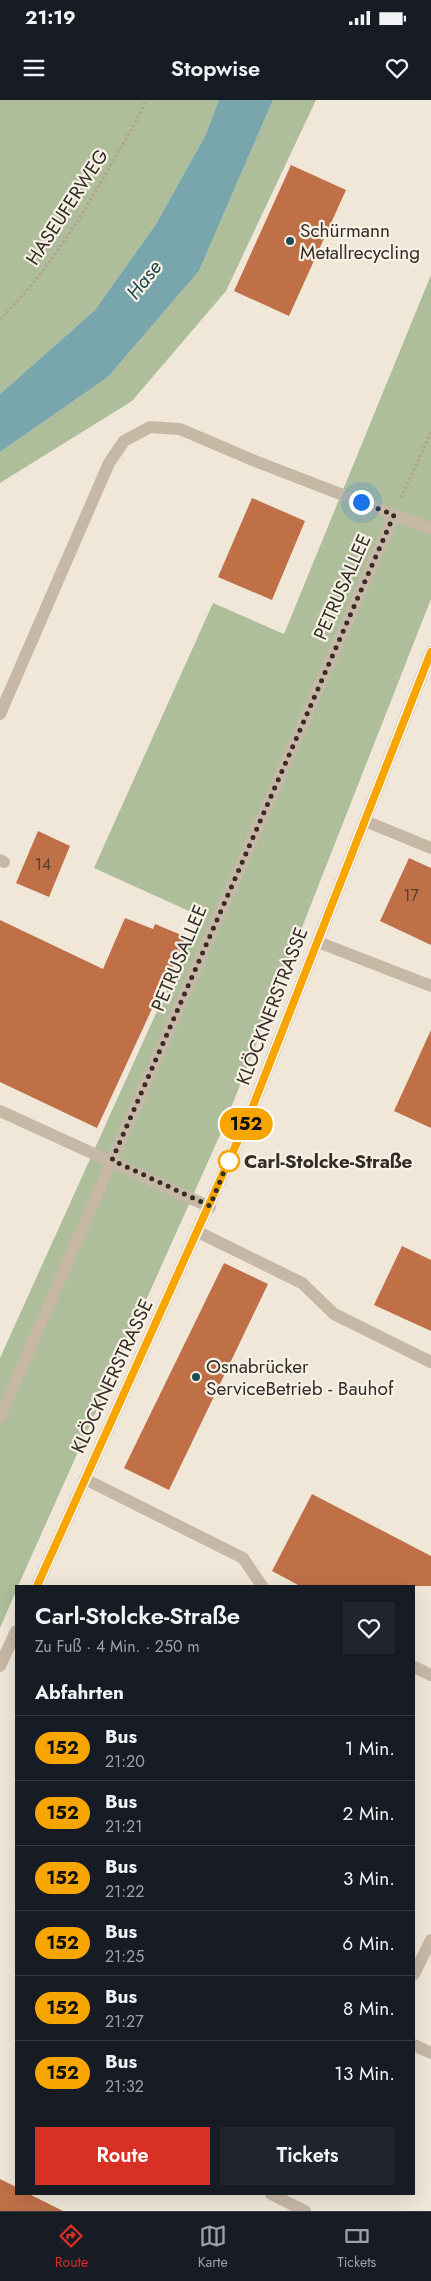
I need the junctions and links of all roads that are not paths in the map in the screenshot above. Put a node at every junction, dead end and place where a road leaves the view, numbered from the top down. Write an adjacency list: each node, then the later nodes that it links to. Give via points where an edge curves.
1 (394, 515): 2 (street); 4 (street, via 180,429 150,426 124,441 109,463); 10 (street, PETRUSALLEE)
2 (431, 529)
3 (431, 652): 5 (street, KLÖCKNERSTRASSE)
4 (0, 714)
5 (365, 821): 6 (street); 7 (street, KLÖCKNERSTRASSE)
6 (431, 848)
7 (318, 942): 8 (street); 11 (street, KLÖCKNERSTRASSE)
8 (431, 986)
9 (0, 1111): 10 (street)
10 (112, 1160): 11 (street); 14 (street, PETRUSALLEE)
11 (210, 1206): 12 (street, KLÖCKNERSTRASSE)
12 (198, 1232): 13 (street, via 302,1283 334,1314); 15 (street, KLÖCKNERSTRASSE)
13 (431, 1362)
14 (0, 1417)
15 (85, 1479): 16 (street, KLÖCKNERSTRASSE); 17 (street, via 243,1558)
16 (36, 1585)
17 (261, 1585)
18 (15, 1633): 19 (street)
19 (0, 1666)
20 (415, 1667): 21 (street)
21 (431, 1675)
22 (431, 1940): 23 (street)
23 (415, 1972)
24 (415, 2045): 25 (street)
25 (431, 2053)
26 (273, 2195): 27 (street)
27 (305, 2211)

